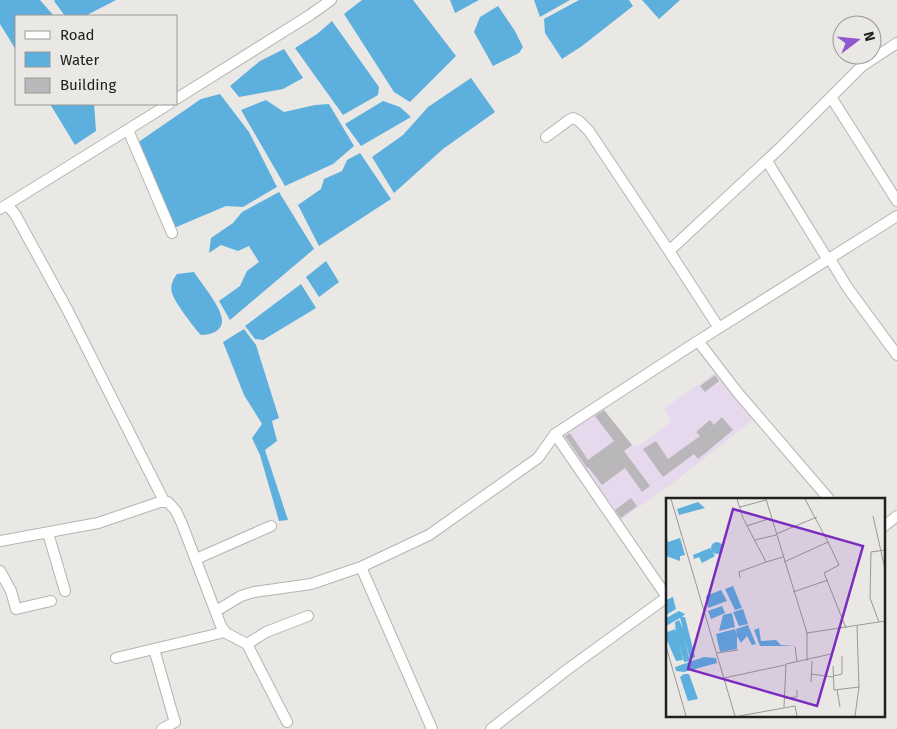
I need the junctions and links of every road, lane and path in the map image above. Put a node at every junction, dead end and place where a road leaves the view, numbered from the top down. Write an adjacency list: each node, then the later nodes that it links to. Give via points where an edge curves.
1 (331, 0): 4 (street)
2 (897, 43): 3 (street, via 862,66)
3 (831, 97): 8 (street); 9 (street)
4 (178, 98)
5 (167, 105): 6 (street)
6 (128, 130): 10 (street); 12 (street)
7 (546, 136): 13 (street, via 573,118 579,121 589,131)
8 (767, 161): 13 (street); 14 (street)
9 (897, 201)
10 (4, 207): 20 (street, via 15,214 67,309)
11 (897, 216): 14 (street)
12 (172, 233)
13 (669, 251): 15 (street)
14 (829, 260): 15 (street); 17 (street)
15 (719, 328): 16 (street)
16 (698, 341): 18 (street); 19 (street)
17 (897, 355)
18 (555, 434): 27 (street, via 538,458 429,535); 30 (street)
19 (828, 498)
20 (164, 501): 24 (street, via 98,523); 26 (street, via 176,511)
21 (897, 516): 23 (street)
22 (271, 526): 26 (street)
23 (884, 527)
24 (48, 533): 25 (street); 29 (street)
25 (0, 541)
26 (196, 559): 33 (street)
27 (361, 567): 33 (street, via 311,584 254,592); 41 (street)
28 (0, 571): 32 (street, via 16,609)
29 (65, 591)
30 (666, 596)
31 (666, 598): 42 (street)
32 (51, 600)
33 (216, 610): 35 (street)
34 (308, 616): 36 (street, via 266,632)
35 (225, 632): 36 (street); 37 (street)
36 (247, 644): 39 (street)
37 (154, 649): 38 (street); 40 (street, via 175,722)
38 (116, 658)
39 (288, 722)
40 (162, 729)
41 (432, 729)
42 (491, 729)

